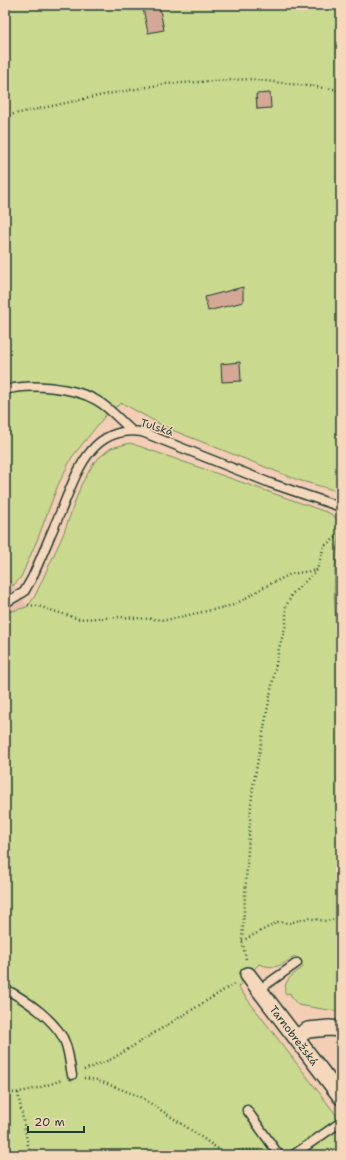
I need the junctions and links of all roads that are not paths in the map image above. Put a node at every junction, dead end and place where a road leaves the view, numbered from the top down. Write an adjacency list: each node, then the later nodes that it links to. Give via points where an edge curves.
1 (5, 390): 2 (lane, via 40,387 83,394 97,401)
2 (131, 430): 3 (lane, Tulská, via 155,436 270,483); 4 (lane, Tulská, via 106,437 84,459 32,578 24,592)
3 (341, 507)
4 (5, 602)
5 (296, 963): 8 (lane)
6 (248, 975): 8 (street, Tarnobrežská)
7 (5, 989): 11 (lane, via 55,1026 66,1044)
8 (260, 990): 10 (street, Tarnobrežská)
9 (341, 1029): 10 (street, via 308,1030)
10 (296, 1037): 12 (street, Tarnobrežská)
11 (72, 1075)
12 (341, 1096)
13 (248, 1110): 15 (lane)
14 (341, 1122): 16 (lane)
15 (277, 1152)
16 (293, 1155)

